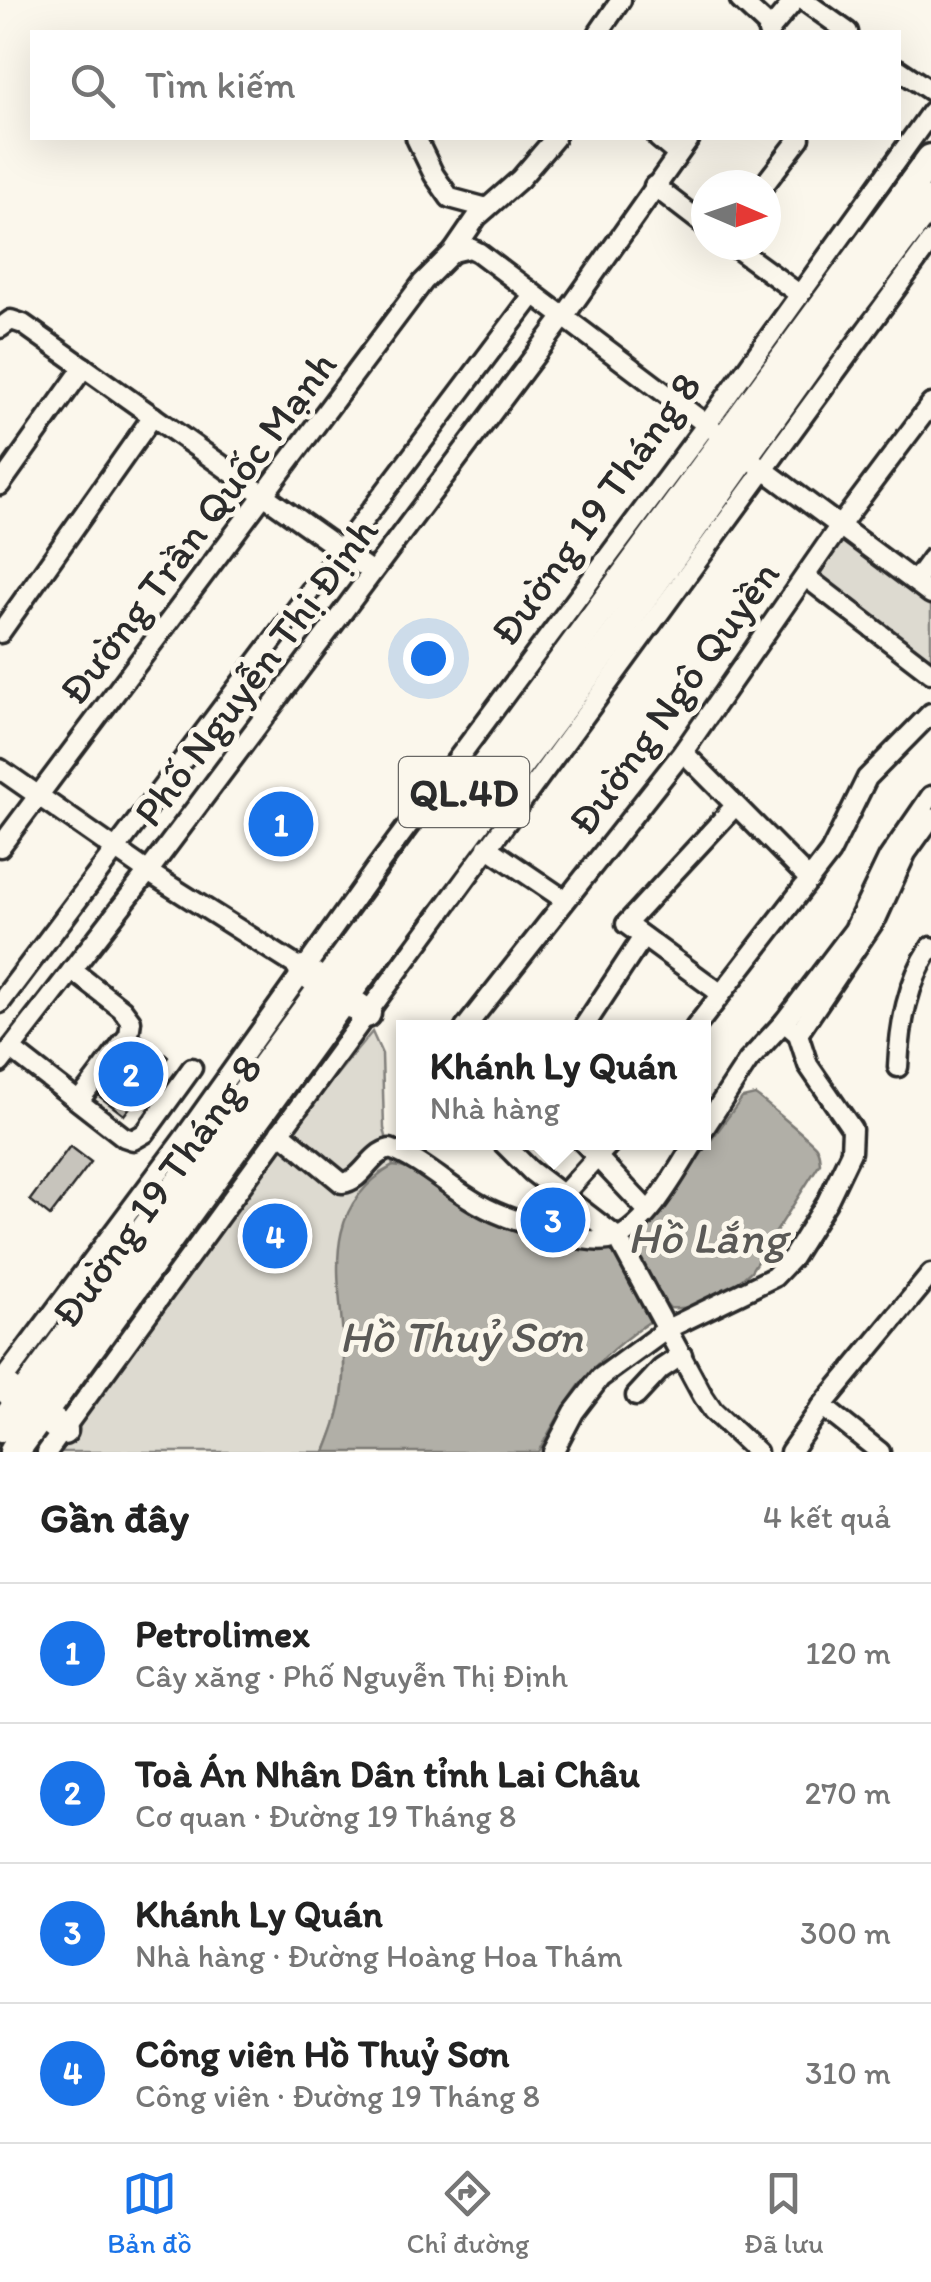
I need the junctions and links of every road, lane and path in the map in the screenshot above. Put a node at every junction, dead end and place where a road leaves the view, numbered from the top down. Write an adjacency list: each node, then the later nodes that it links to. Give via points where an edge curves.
1 (622, 0): 4 (street)
2 (740, 0): 5 (street)
3 (794, 1): 6 (street); 7 (street)
4 (600, 30)
5 (769, 30)
6 (771, 30)
7 (845, 30)
8 (901, 71): 9 (street)
9 (931, 91)
10 (931, 112): 27 (street, Đường 19 Tháng 8)
11 (421, 140): 21 (street, via 450,198)
12 (553, 140): 21 (street, Đường Trần Quốc Mạnh)
13 (660, 140): 16 (street)
14 (688, 140): 16 (street, Phố Nguyễn Thị Định)
15 (798, 140): 18 (street)
16 (677, 154): 19 (street, Phố Nguyễn Thị Định)
17 (931, 159): 33 (highway, Đường 19 Tháng 8 / QL.4D)
18 (775, 170)
19 (654, 186): 22 (street); 28 (street, Phố Nguyễn Thị Định)
20 (931, 201): 33 (highway, Đường 19 Tháng 8 / QL.4D)
21 (487, 208): 24 (street, Đường Trần Quốc Mạnh)
22 (691, 214)
23 (931, 241): 33 (street, Đường 19 Tháng 8)
24 (453, 252): 26 (street, via 478,252); 35 (street, Đường Trần Quốc Mạnh, via 423,282)
25 (753, 260): 27 (street)
26 (532, 294): 28 (street); 37 (street, Phố Nguyễn Thị Định)
27 (799, 294): 33 (street, Đường 19 Tháng 8)
28 (564, 318): 33 (street); 39 (street, Phố Nguyễn Thị Định)
29 (1, 327): 30 (street, via 11,320 23,324)
30 (84, 367): 32 (street); 34 (street)
31 (931, 404): 36 (street, Đường Ngô Quyền)
32 (153, 416): 35 (street); 43 (street)
33 (736, 447): 36 (street); 53 (street, Đường 19 Tháng 8); 62 (highway, Đường 19 Tháng 8 / QL.4D)
34 (0, 484)
35 (264, 493): 37 (street); 49 (street, Đường Trần Quốc Mạnh)
36 (841, 524): 40 (street, Đường Ngô Quyền); 41 (street)
37 (340, 548): 39 (street); 54 (street, Phố Nguyễn Thị Định)
38 (931, 559): 41 (street)
39 (372, 572): 55 (street, Phố Nguyễn Thị Định)
40 (806, 577): 44 (street); 46 (street, Đường Ngô Quyền)
41 (915, 581): 42 (street)
42 (931, 594)
43 (0, 633)
44 (931, 673)
45 (931, 713): 56 (street, via 868,778)
46 (683, 752): 50 (street); 57 (street, Đường Ngô Quyền)
47 (0, 769): 49 (street)
48 (931, 796): 69 (street)
49 (38, 797): 52 (street, Đường Trần Quốc Mạnh); 54 (street)
50 (734, 806): 56 (street); 58 (street, via 626,924)
51 (931, 818): 69 (street, via 906,852 877,917)
52 (0, 847)
53 (487, 847): 57 (street); 62 (street, Đường 19 Tháng 8)
54 (117, 850): 55 (street); 65 (street, Phố Nguyễn Thị Định)
55 (148, 872): 60 (street, Phố Nguyễn Thị Định); 62 (street)
56 (810, 880): 63 (street)
57 (564, 900): 66 (street, Đường Ngô Quyền)
58 (643, 937): 63 (street); 67 (street)
59 (931, 948): 61 (street)
60 (72, 970): 70 (street, Phố Nguyễn Thị Định); 73 (street, via 131,1021 129,1035)
61 (911, 990): 64 (street); 72 (street)
62 (334, 991): 75 (street, Đường 19 Tháng 8); 88 (highway, Đường 19 Tháng 8 / QL.4D)
63 (720, 993): 68 (street)
64 (931, 996)
65 (0, 1004)
66 (471, 1020)
67 (589, 1020)
68 (701, 1020)
69 (791, 1028): 74 (street, via 748,1062); 84 (street, via 849,1122 853,1141 846,1163 784,1268)
70 (4, 1056): 73 (street)
71 (192, 1068): 73 (street, via 137,1139 124,1137)
72 (898, 1068)
73 (79, 1101)
74 (711, 1118)
75 (280, 1132): 82 (street, via 342,1183 390,1149 508,1218 574,1237); 88 (street, Đường 19 Tháng 8)
76 (511, 1150): 80 (street)
77 (604, 1150): 80 (street)
78 (606, 1150): 81 (street)
79 (690, 1150): 81 (street)
80 (562, 1196): 82 (street)
81 (648, 1211): 82 (street)
82 (617, 1238): 84 (street)
83 (931, 1274): 87 (street)
84 (667, 1328): 85 (street); 91 (street, via 600,1378)
85 (682, 1354): 86 (street); 92 (street, via 712,1411)
86 (636, 1396)
87 (822, 1406): 93 (street); 94 (street)
88 (34, 1416): 89 (highway, Đường 19 Tháng 8 / QL.4D); 90 (highway, Đường 19 Tháng 8 / QL.4D)
89 (0, 1428)
90 (14, 1452)
91 (553, 1452)
92 (757, 1452)
93 (790, 1452)
94 (880, 1452)

